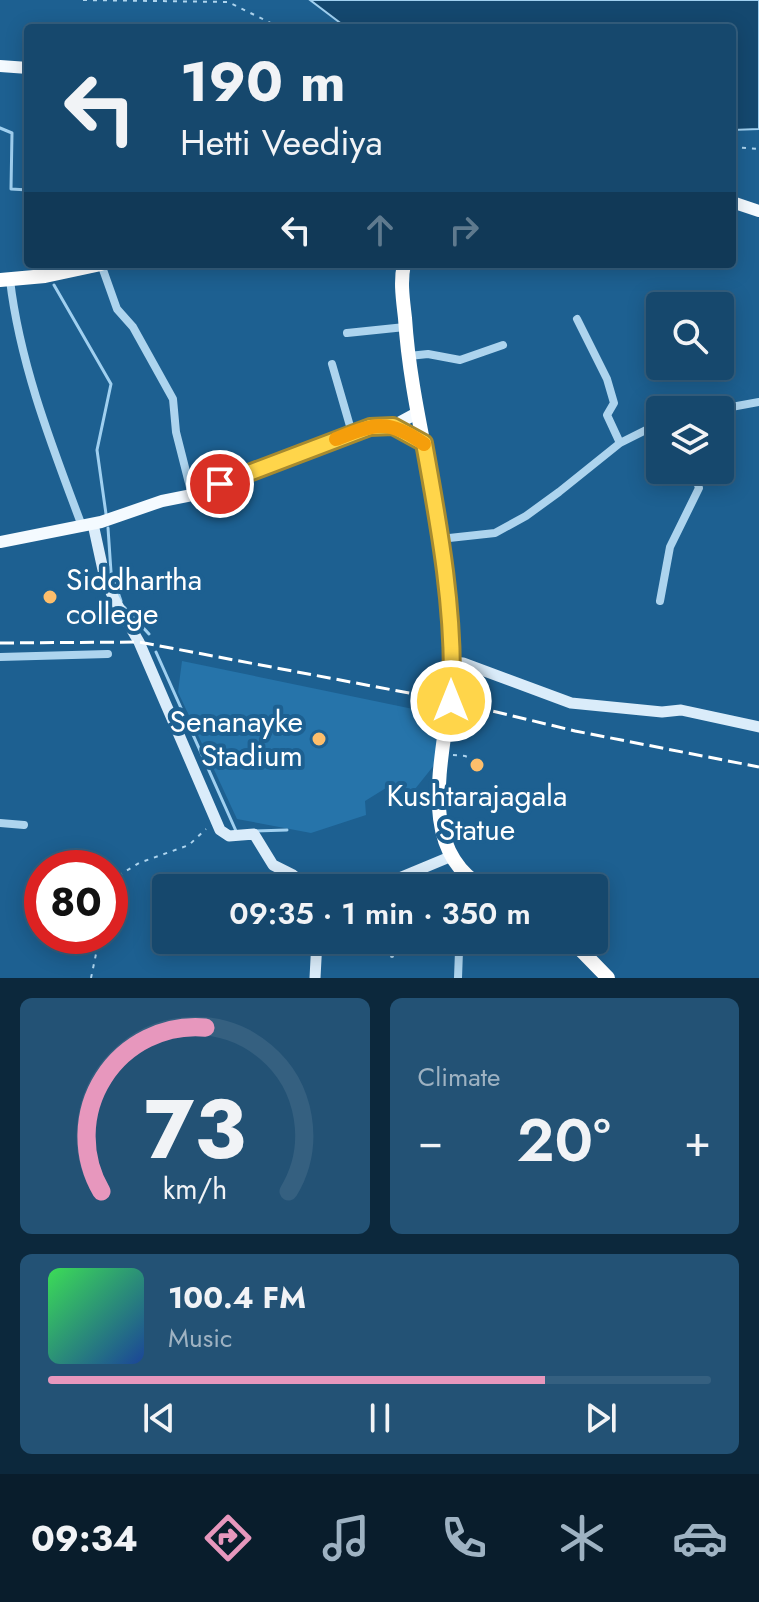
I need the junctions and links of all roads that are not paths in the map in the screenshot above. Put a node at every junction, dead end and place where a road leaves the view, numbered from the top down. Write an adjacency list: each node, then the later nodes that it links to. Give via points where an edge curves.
1 (0, 66): 2 (main road)
2 (24, 68)
3 (736, 203): 4 (main road)
4 (759, 211)
5 (83, 268): 8 (highway)
6 (102, 268): 24 (street, via 117,309 133,327 173,399)
7 (403, 268): 10 (highway)
8 (5, 280): 25 (street, via 34,391)
9 (577, 319): 22 (street, via 607,379 614,403 607,415)
10 (405, 327): 11 (street); 13 (highway)
11 (347, 333)
12 (503, 345): 13 (street, via 460,360)
13 (409, 356): 17 (highway)
14 (332, 364): 20 (street)
15 (759, 402): 16 (street)
16 (734, 407)
17 (417, 413): 18 (main road); 21 (highway)
18 (393, 426): 20 (main road); 21 (main road)
19 (646, 430): 22 (street)
20 (352, 433): 24 (main road)
21 (424, 443): 26 (highway)
22 (620, 443): 26 (street, via 526,516 495,533)
23 (698, 484): 28 (street, via 670,547)
24 (192, 495): 25 (main road)
25 (92, 524): 27 (main road); 36 (street, via 105,579 139,642 220,830 229,836 254,834 273,865)
26 (440, 539): 31 (highway)
27 (0, 542)
28 (660, 601)
29 (108, 654): 30 (street)
30 (0, 657)
31 (451, 662): 32 (street, via 571,703 681,710); 35 (highway, via 437,803)
32 (759, 727)
33 (0, 823): 34 (street)
34 (24, 825)
35 (452, 856): 37 (street); 38 (highway)
36 (291, 874)
37 (409, 874)
38 (466, 874)
39 (316, 954): 42 (street)
40 (459, 954): 43 (street)
41 (585, 954): 44 (highway)
42 (315, 978)
43 (458, 978)
44 (608, 978)

